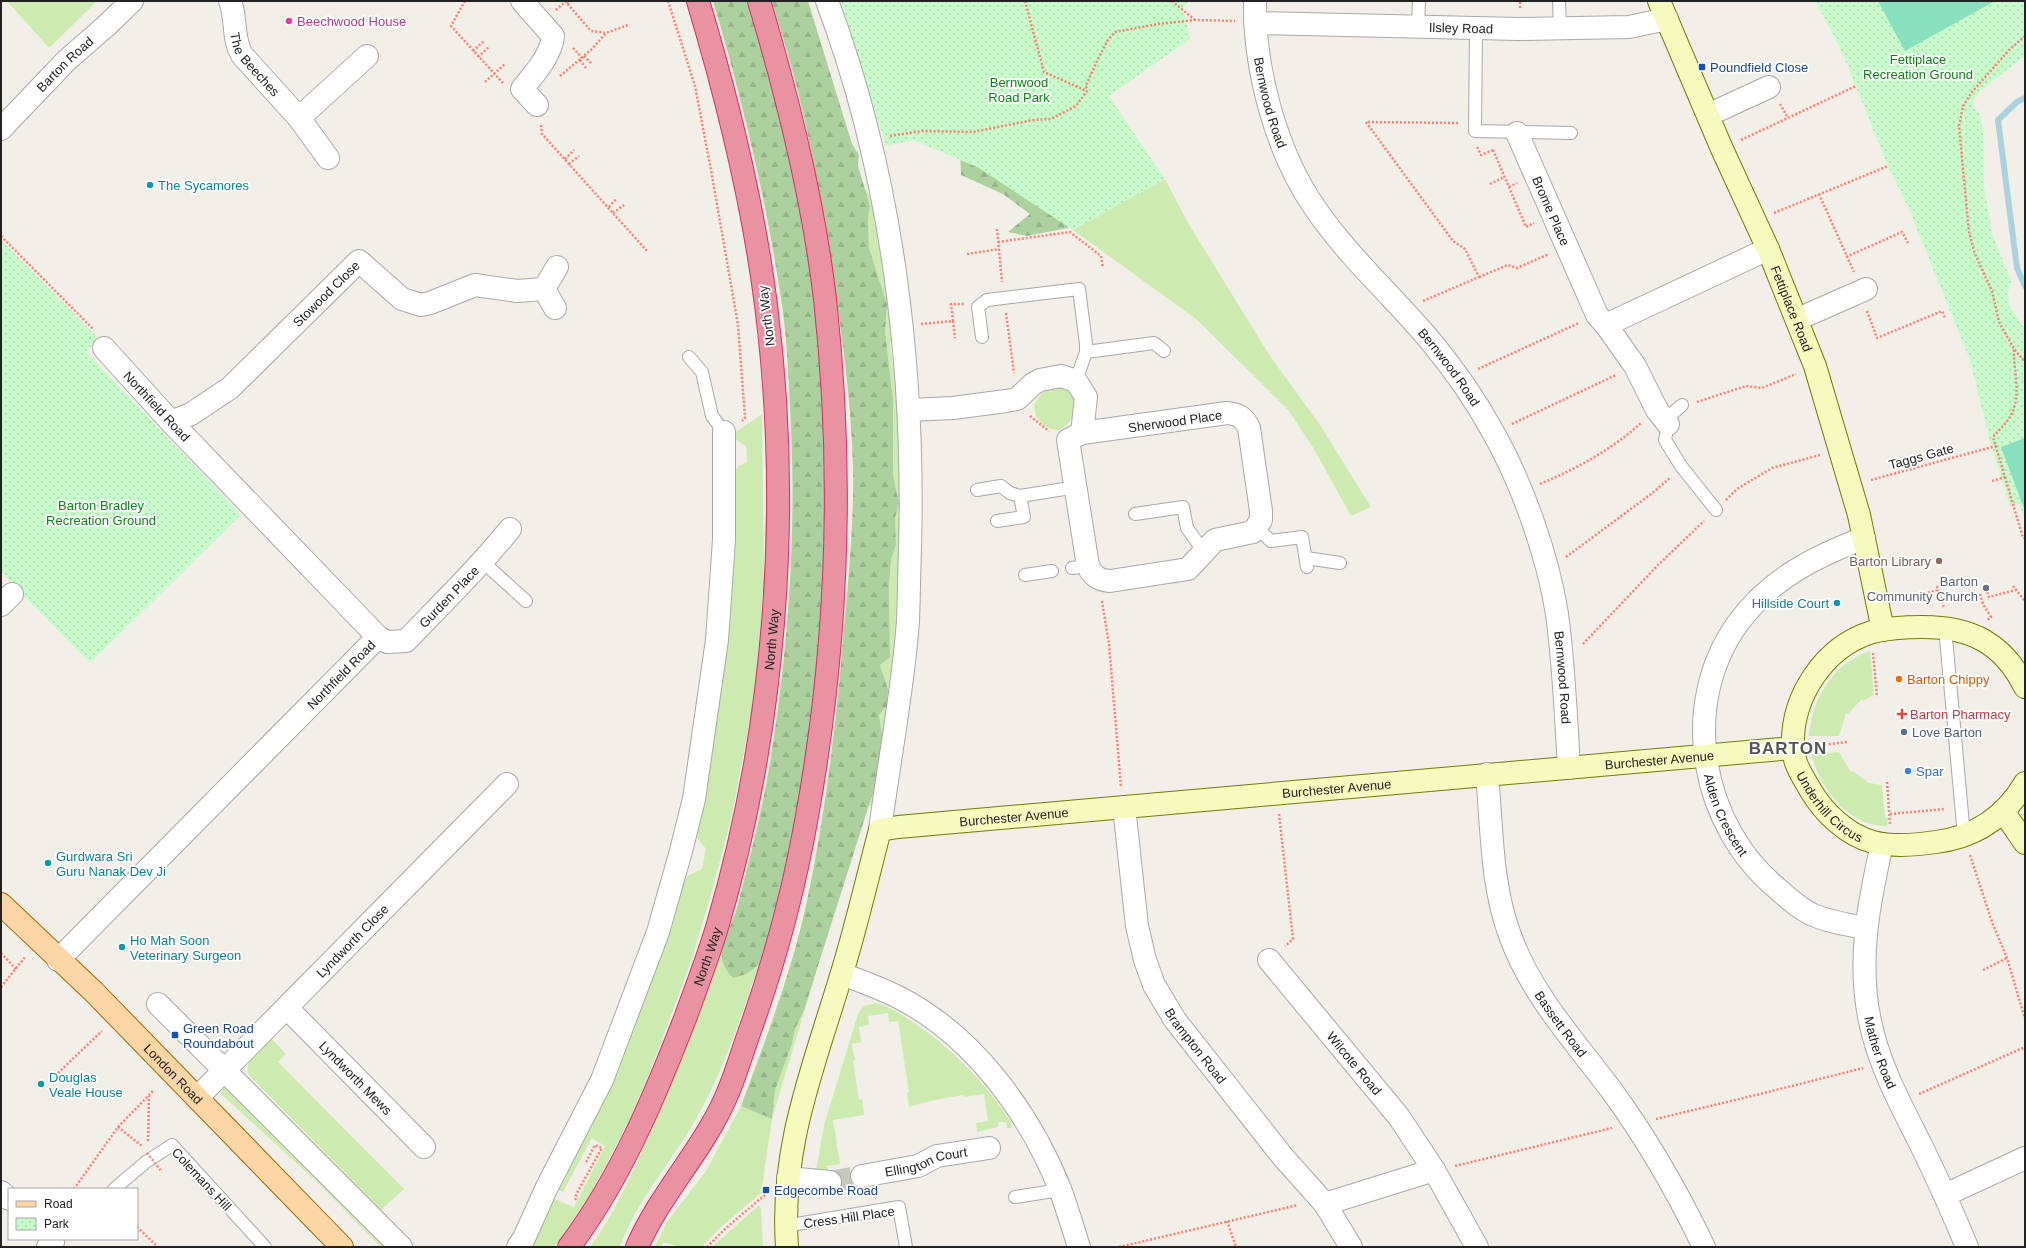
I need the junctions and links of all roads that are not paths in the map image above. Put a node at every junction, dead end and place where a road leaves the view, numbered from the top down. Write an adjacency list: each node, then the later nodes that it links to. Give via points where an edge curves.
1 (132, 1): 20 (street, Barton Road, via 67,60)
2 (230, 1): 19 (street, The Beeches, via 235,21 236,46)
3 (522, 1): 17 (street, via 553,36 540,65 522,89)
4 (698, 1): 100 (highway, North Way, via 735,138 766,306 774,397 778,517 767,685 750,790 718,924 704,965 670,1058 626,1155 588,1222)
5 (759, 1): 101 (highway, via 791,115 808,197 829,343 836,451 836,578 827,687 818,760 802,847 787,914 767,983 726,1097 702,1140 647,1223)
6 (827, 1): 38 (street, via 853,77 878,174 901,321)
7 (1255, 1): 11 (street, Bernwood Road)
8 (1419, 1): 12 (lane)
9 (1559, 1): 13 (lane)
10 (1663, 10): 13 (street, Ilsley Road, via 1629,27); 18 (street, Fettiplace Road)
11 (1255, 23): 12 (street, Ilsley Road); 64 (street, Bernwood Road, via 1259,65 1271,112 1288,159 1314,208 1349,252 1432,343 1459,378 1509,462 1522,492 1548,570 1557,614)
12 (1418, 27): 14 (street, Ilsley Road)
13 (1560, 28): 14 (street, Ilsley Road)
14 (1476, 29): 21 (lane, via 1475,127)
15 (367, 56): 19 (street)
16 (1770, 86): 18 (street)
17 (537, 104)
18 (1708, 115): 24 (street, Fettiplace Road)
19 (299, 118): 23 (street, The Beeches)
20 (1, 129)
21 (1517, 133): 22 (lane); 30 (street, Brome Place)
22 (1571, 133)
23 (328, 158)
24 (1768, 250): 29 (street, Fettiplace Road); 30 (street)
25 (558, 267): 26 (street)
26 (544, 289): 28 (street); 40 (street, Stowood Close, via 517,291 475,285 421,305 402,299 359,261 230,388 191,414)
27 (1866, 290): 29 (street)
28 (556, 308)
29 (1798, 319): 51 (street, Fettiplace Road, via 1841,448)
30 (1601, 320): 39 (street, Brome Place, via 1635,366)
31 (982, 337): 34 (lane, via 978,307 987,300 1079,289)
32 (104, 348): 40 (street, Northfield Road)
33 (1164, 351): 34 (lane, via 1154,343)
34 (1086, 352): 36 (lane)
35 (689, 357): 41 (lane, via 702,372 712,416)
36 (1076, 381): 38 (street, via 1060,376 1040,380 1017,399 952,408); 42 (street, via 1086,397)
37 (1682, 405): 39 (lane)
38 (909, 410): 70 (street, via 911,509 908,620)
39 (1663, 418): 46 (lane, Brome Place, via 1665,440 1681,466)
40 (171, 422): 60 (street, Northfield Road)
41 (724, 432): 99 (street, via 724,540 717,640 694,799 681,852 658,932 602,1080)
42 (1075, 437): 43 (street); 49 (street, Sherwood Place, via 1227,413 1242,417 1249,428 1261,511 1261,520)
43 (1077, 487): 45 (lane); 52 (street, via 1080,567 1101,580 1110,581 1188,569)
44 (977, 490): 45 (lane, via 1001,486 1010,493)
45 (1020, 496): 48 (lane, via 1024,517)
46 (1716, 510)
47 (1135, 514): 52 (lane, via 1183,507 1187,528)
48 (998, 521)
49 (1257, 528): 52 (street, via 1248,534 1215,540); 54 (lane, via 1271,541 1302,537 1306,562)
50 (510, 529): 53 (street, Gurden Place)
51 (1864, 538): 59 (street, Fettiplace Road); 63 (street, Alden Crescent, via 1802,565 1777,582 1738,623 1724,647 1711,680 1704,715)
52 (1204, 552)
53 (483, 562): 57 (lane); 60 (street, Gurden Place, via 463,579 406,641 387,642)
54 (1340, 563)
55 (1052, 571): 56 (lane)
56 (1025, 575)
57 (526, 601)
58 (1944, 617): 59 (street, Underhill Circus); 61 (street, Underhill Circus, via 1991,645 2012,665); 71 (lane)
59 (1877, 631): 62 (street, Underhill Circus, via 1834,653 1816,672 1794,722)
60 (378, 636): 76 (street, Northfield Road)
61 (2025, 687)
62 (1793, 748): 63 (street, Burchester Avenue); 73 (street, Underhill Circus, via 1798,767 1818,803 1831,817 1861,837)
63 (1704, 755): 64 (street, Burchester Avenue); 75 (street, Alden Crescent, via 1718,808 1740,848 1758,872 1812,914 1846,925)
64 (1569, 768): 65 (street, Burchester Avenue)
65 (1487, 774): 68 (street, Burchester Avenue); 106 (street, Bassett Road, via 1497,882 1505,922 1517,954 1547,1004 1634,1122 1670,1182)
66 (2025, 783): 69 (street, Underhill Circus)
67 (507, 784): 80 (street, Lyndworth Close)
68 (1124, 807): 70 (street, Burchester Avenue); 94 (street, Brampton Road, via 1137,926 1154,985 1175,1020 1283,1157)
69 (2003, 812): 71 (street, Underhill Circus, via 1984,827); 72 (street)
70 (880, 830): 78 (street)
71 (1964, 836): 73 (street, Underhill Circus, via 1926,844)
72 (2025, 843)
73 (1882, 844): 75 (street, Mather Road)
74 (1, 904): 76 (main road, London Road)
75 (1866, 928): 92 (street, Mather Road, via 1864,957 1870,1022 1882,1061)
76 (58, 960): 82 (main road, London Road, via 94,992)
77 (1269, 960): 86 (street, Wilcote Road, via 1399,1117)
78 (842, 974): 88 (street, via 797,1122); 91 (street, via 873,985 923,1012 978,1058 1004,1090 1029,1129)
79 (158, 1004): 81 (street)
80 (287, 1008): 81 (street, Lyndworth Close); 83 (street, Lyndworth Mews)
81 (225, 1071): 82 (street, Lyndworth Close); 98 (street)
82 (197, 1098): 97 (main road, London Road)
83 (424, 1147)
84 (989, 1148): 87 (street, Ellington Court, via 936,1156 918,1166)
85 (2025, 1158): 92 (street)
86 (1434, 1170): 94 (street); 105 (street, Wilcote Road)
87 (862, 1176)
88 (788, 1178): 89 (street); 95 (street)
89 (830, 1182)
90 (115, 1188): 96 (lane, Colemans Hill, via 146,1162 172,1145)
91 (1060, 1190): 93 (lane); 103 (street)
92 (1945, 1195): 107 (street, Mather Road)
93 (1015, 1197)
94 (1326, 1204): 104 (street, Brampton Road)
95 (786, 1236): 102 (lane, Cress Hill Place, via 899,1208)
96 (265, 1247)
97 (342, 1247)
98 (401, 1247)
99 (518, 1247)
100 (569, 1247)
101 (637, 1247)
102 (906, 1247)
103 (1079, 1247)
104 (1351, 1247)
105 (1476, 1247)
106 (1704, 1247)
107 (1967, 1247)

